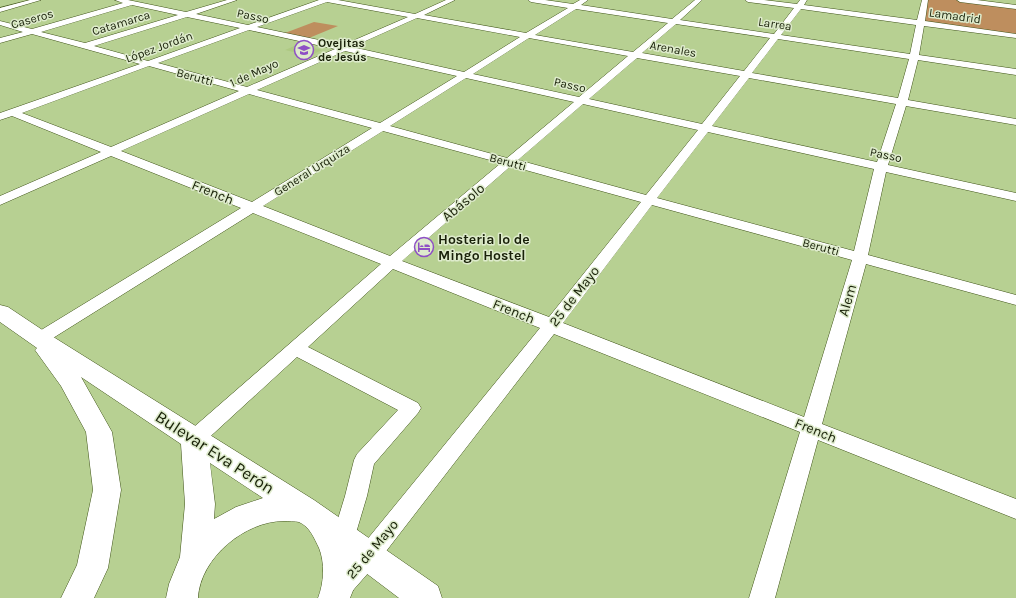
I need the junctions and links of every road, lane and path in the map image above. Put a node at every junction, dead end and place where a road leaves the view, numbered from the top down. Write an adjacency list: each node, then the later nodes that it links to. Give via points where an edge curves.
1 (38, 0): 16 (street)
2 (118, 0): 12 (street, Passo)
3 (234, 0): 17 (street, Catamarca)
4 (326, 0): 18 (street, Arenales); 22 (street, López Jordán)
5 (452, 0): 18 (street, 1 de Mayo)
6 (531, 0): 14 (street, Larrea)
7 (585, 0): 14 (street, General Urquiza)
8 (699, 0): 19 (street, Abásolo)
9 (748, 0): 13 (street, Lamadrid)
10 (925, 0): 21 (street, Alem)
11 (960, 0): 15 (street)
12 (135, 1): 17 (street, Passo); 23 (street, Caseros)
13 (801, 3): 21 (street, Lamadrid); 25 (street, 25 de Mayo)
14 (574, 7): 19 (street, Larrea); 24 (street, General Urquiza)
15 (1016, 7)
16 (0, 10)
17 (187, 15): 22 (street, Passo); 28 (street, Catamarca)
18 (416, 16): 24 (street, Arenales); 29 (street, 1 de Mayo)
19 (675, 22): 25 (street, Larrea); 30 (street, Abásolo)
20 (0, 23): 23 (street, Berutti)
21 (920, 23): 26 (street, Lamadrid); 31 (street, Alem)
22 (248, 28): 29 (street, Passo); 32 (street, López Jordán)
23 (31, 32): 27 (street, Caseros); 28 (street, Berutti)
24 (528, 36): 30 (street, Arenales); 35 (street, General Urquiza)
25 (776, 36): 31 (street, Larrea); 34 (street, 25 de Mayo)
26 (1016, 36)
27 (0, 41)
28 (84, 46): 32 (street, Berutti)
29 (344, 48): 35 (street, Passo); 36 (street, 1 de Mayo)
30 (636, 55): 34 (street, Arenales); 37 (street, Abásolo)
31 (914, 56): 33 (street, Larrea); 38 (street, Alem)
32 (148, 64): 36 (street, Berutti); 39 (street, López Jordán)
33 (1016, 72)
34 (746, 74): 38 (street, Arenales); 42 (street, 25 de Mayo)
35 (466, 75): 37 (street, Passo); 41 (street, General Urquiza)
36 (247, 91): 41 (street, Berutti); 43 (street, 1 de Mayo)
37 (582, 100): 42 (street, Passo); 44 (street, Abásolo)
38 (902, 102): 40 (street, Arenales); 45 (street, Alem)
39 (6, 115): 43 (street, French)
40 (1016, 122)
41 (381, 127): 44 (street, Berutti); 49 (street, General Urquiza)
42 (704, 128): 45 (street, Passo); 47 (street, 25 de Mayo)
43 (111, 151): 48 (street, 1 de Mayo); 49 (street, French)
44 (510, 162): 47 (street, Berutti); 51 (street, Abásolo)
45 (881, 168): 46 (street, Passo); 50 (street, Alem)
46 (1016, 197)
47 (648, 200): 50 (street, Berutti); 54 (street, 25 de Mayo)
48 (0, 201)
49 (253, 208): 51 (street, French); 55 (street, General Urquiza)
50 (860, 258): 52 (street, Berutti); 57 (street, Alem)
51 (392, 262): 54 (street, French); 56 (street, Abásolo)
52 (1016, 300)
53 (0, 312): 55 (main road, Bulevar Eva Perón)
54 (552, 325): 57 (street, French); 60 (street, 25 de Mayo)
55 (39, 339): 58 (main road, Bulevar Eva Perón); 64 (main road, via 70,380 99,432 106,490 92,568)
56 (296, 349): 58 (street, Abásolo); 60 (street, via 411,408 364,460 356,496)
57 (811, 428): 59 (street, French); 66 (street, Alem)
58 (194, 439): 60 (main road, Bulevar Eva Perón); 61 (main road, via 200,504)
59 (1016, 509)
60 (336, 536): 61 (main road, via 271,509 246,516 230,524 208,543); 62 (main road); 65 (main road, Bulevar Eva Perón)
61 (196, 558): 63 (main road)
62 (336, 593)
63 (180, 596)
64 (77, 598)
65 (426, 598)
66 (762, 598)

